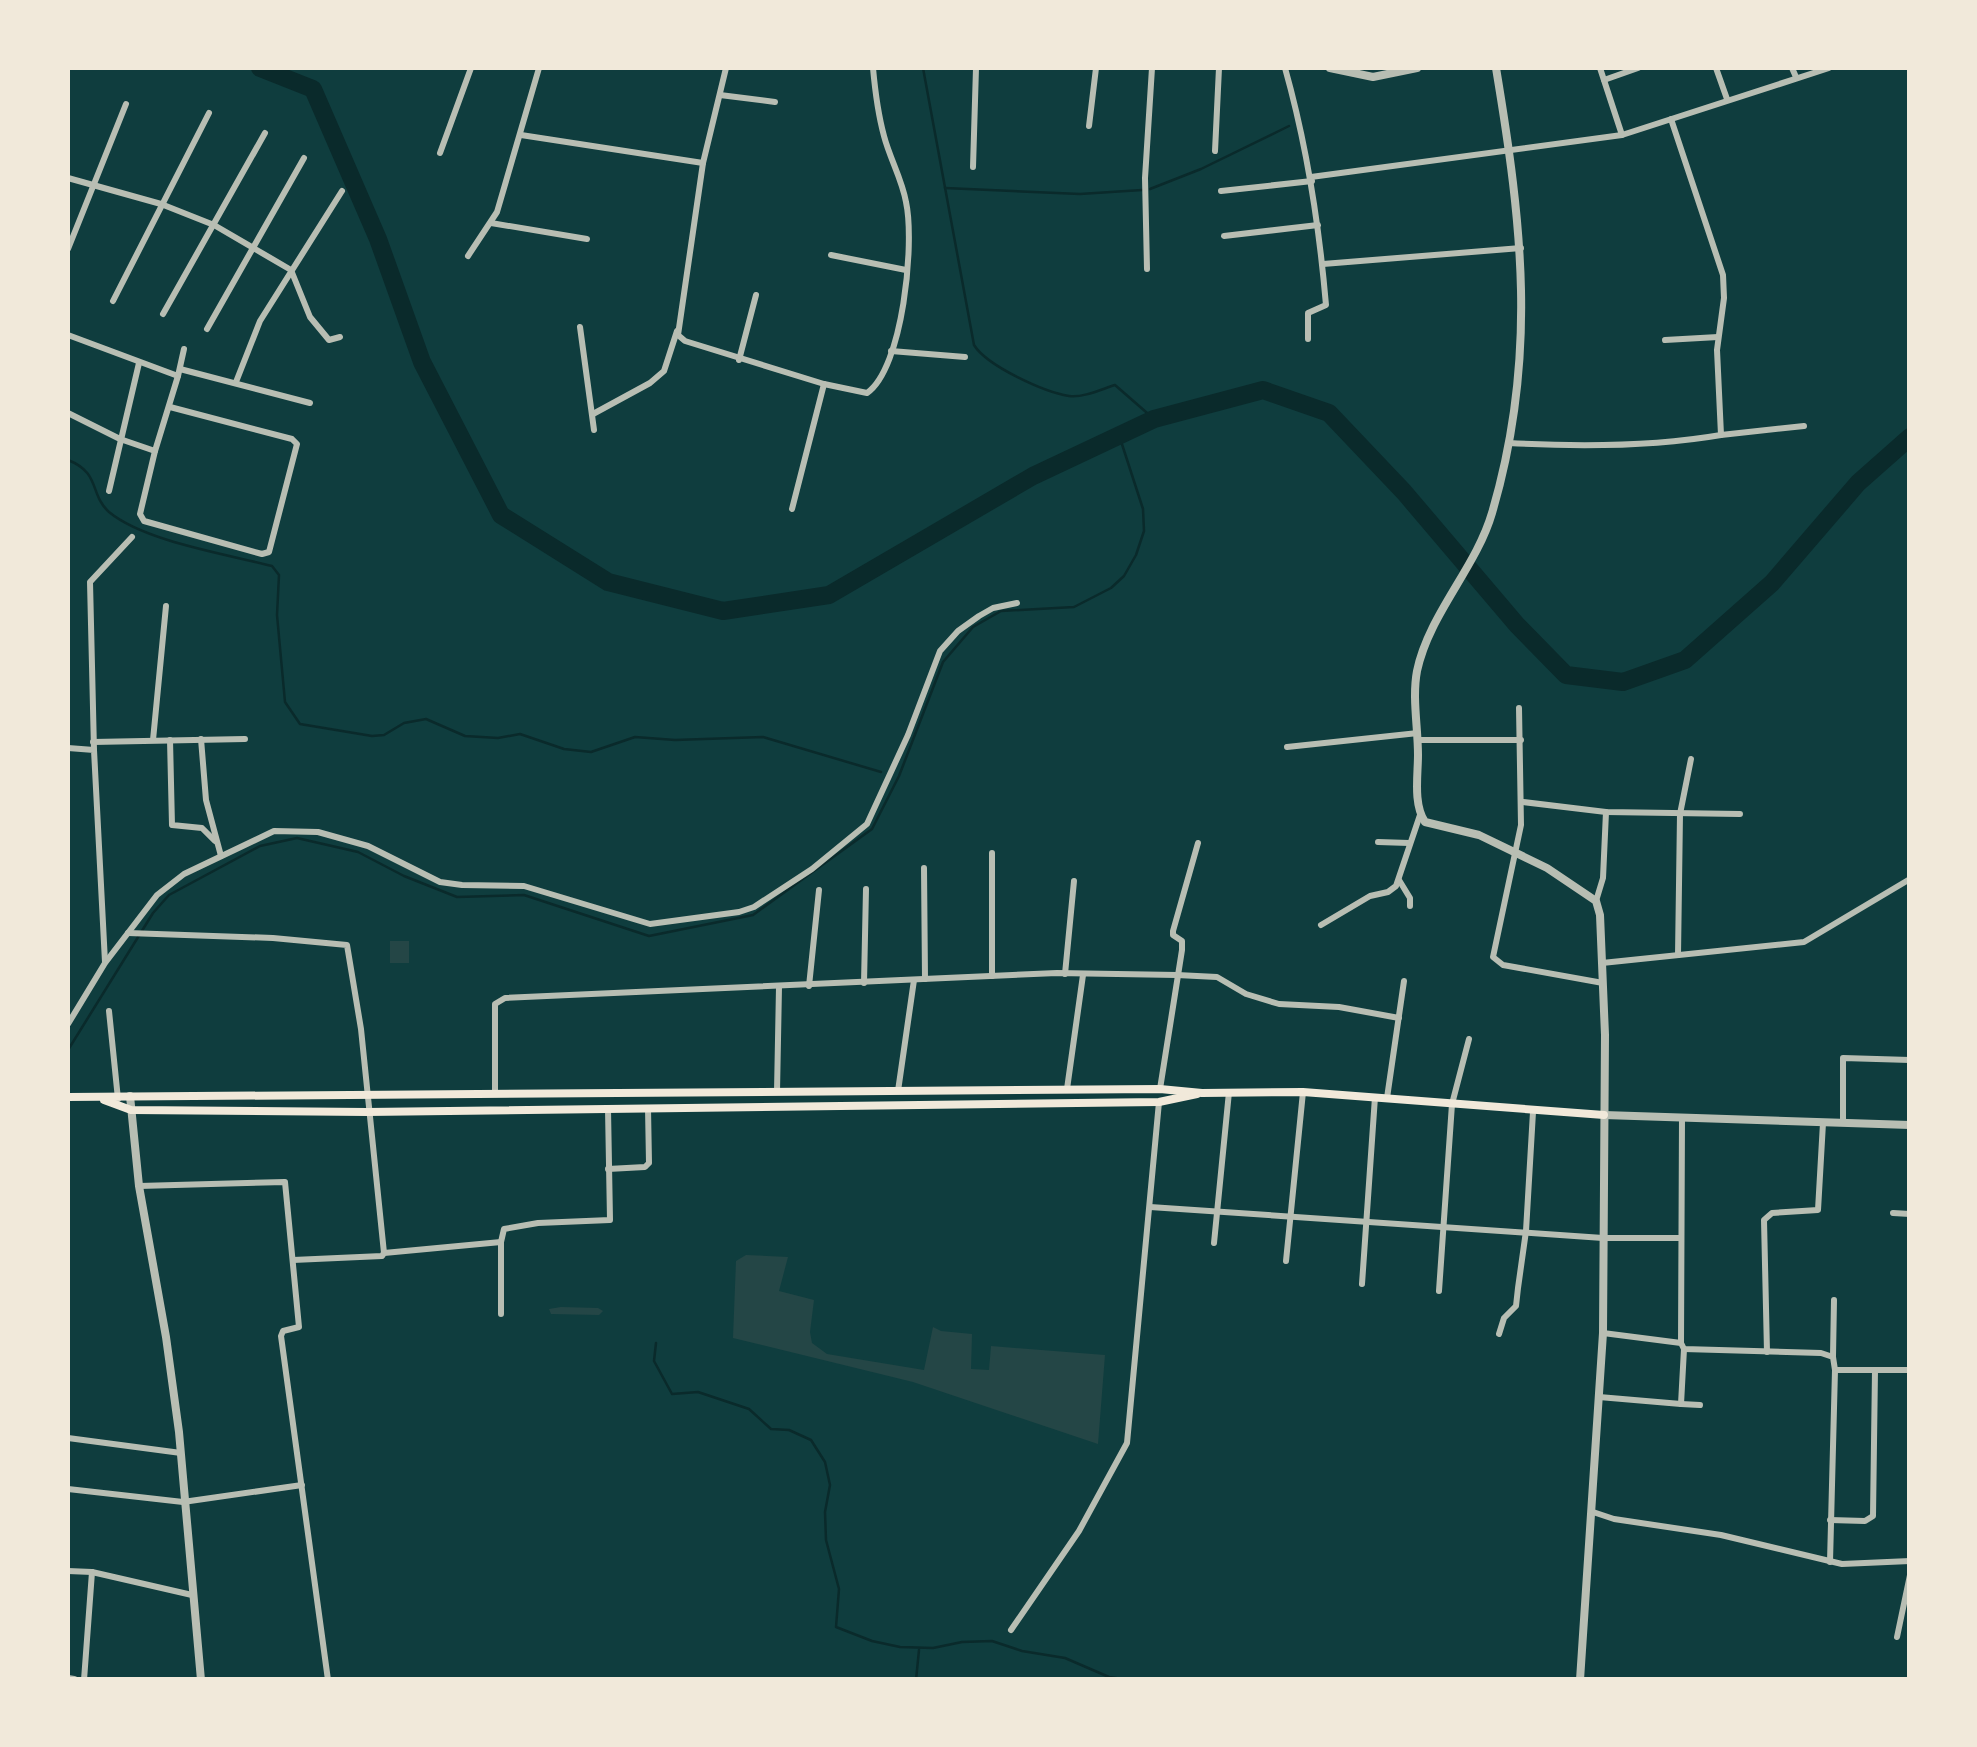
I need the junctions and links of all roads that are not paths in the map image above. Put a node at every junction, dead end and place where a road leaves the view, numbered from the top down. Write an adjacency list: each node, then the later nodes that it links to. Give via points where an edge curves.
1 (472, 68): 32 (street)
2 (539, 68): 28 (street)
3 (726, 68): 20 (street)
4 (874, 68): 55 (street, via 884,137 906,198)
5 (976, 68): 35 (street)
6 (1096, 68): 26 (street)
7 (1152, 68): 53 (street, via 1144,178)
8 (1219, 68): 31 (street)
9 (1286, 68): 37 (street)
10 (1330, 68): 11 (street, via 1373,77)
11 (1417, 68)
12 (1496, 68): 30 (street)
13 (1600, 68): 19 (street)
14 (1638, 68): 19 (street)
15 (1716, 68): 21 (street)
16 (1792, 68): 18 (street)
17 (1828, 68): 18 (street)
18 (1796, 78): 21 (street)
19 (1604, 80): 29 (street)
20 (720, 95): 22 (street); 34 (street)
21 (1727, 99): 25 (street)
22 (775, 102)
23 (126, 104): 38 (street)
24 (209, 113): 41 (street)
25 (1671, 119): 29 (street); 63 (street, via 1723,275)
26 (1089, 126)
27 (265, 133): 43 (street)
28 (520, 135): 34 (street); 42 (street)
29 (1622, 136): 30 (street)
30 (1510, 150): 37 (street); 48 (street)
31 (1214, 151)
32 (440, 153)
33 (304, 158): 47 (street)
34 (704, 162): 60 (street)
35 (973, 168)
36 (68, 178): 38 (street)
37 (1312, 179): 40 (street); 44 (street)
38 (93, 186): 41 (street); 49 (street)
39 (342, 191): 54 (street)
40 (1222, 191)
41 (162, 204): 43 (street); 57 (street)
42 (492, 223): 46 (street); 51 (street)
43 (214, 225): 47 (street); 58 (street)
44 (1318, 225): 45 (street); 52 (street)
45 (1224, 236)
46 (587, 239)
47 (255, 248): 54 (street); 61 (street)
48 (1521, 248): 52 (street); 83 (street, via 1524,304)
49 (68, 249)
50 (831, 255): 55 (street)
51 (468, 256)
52 (1323, 264): 65 (street, via 1326,306 1308,312)
53 (1147, 269)
54 (292, 270): 64 (street, via 318,330 329,340); 73 (street, via 260,320)
55 (906, 270): 68 (street, via 901,326)
56 (756, 295): 70 (street)
57 (113, 301)
58 (163, 314)
59 (580, 327): 78 (street)
60 (678, 327): 70 (street, via 684,341); 78 (street, via 664,371)
61 (207, 329)
62 (68, 335): 71 (street)
63 (1719, 336): 66 (street); 81 (street)
64 (340, 337)
65 (1308, 339)
66 (1665, 340)
67 (184, 348): 72 (street)
68 (891, 351): 69 (street); 74 (street, via 867,393)
69 (966, 356)
70 (739, 360): 74 (street)
71 (139, 363): 72 (street); 82 (street)
72 (179, 372): 73 (street); 76 (street)
73 (236, 382): 75 (street)
74 (824, 384): 86 (street)
75 (310, 402)
76 (170, 407): 84 (street); 84 (street, via 297,444 269,552 144,521 140,514)
77 (68, 413): 82 (street)
78 (593, 414): 80 (street)
79 (1804, 426): 81 (street)
80 (594, 430)
81 (1721, 435): 83 (street, via 1662,444)
82 (120, 439): 84 (street); 85 (street)
83 (1509, 444): 91 (street, via 1491,518 1418,669)
84 (156, 451)
85 (109, 491)
86 (792, 510)
87 (132, 537): 97 (street, via 90,582)
88 (1017, 603): 112 (street, via 979,616 940,651 866,824 780,892 739,912 638,922 524,886 440,882 368,846 318,832 274,831)
89 (166, 606): 93 (street)
90 (1519, 708): 96 (street)
91 (1418, 736): 96 (street); 98 (street); 105 (street)
92 (246, 739): 95 (street)
93 (152, 740): 94 (street); 97 (street)
94 (170, 740): 95 (street); 106 (street, via 172,825 202,828)
95 (202, 740): 106 (street)
96 (1520, 740): 101 (street)
97 (93, 746): 99 (street); 124 (street)
98 (1286, 747)
99 (68, 748)
100 (1691, 760): 103 (street)
101 (1523, 802): 102 (street); 110 (street)
102 (1606, 812): 103 (street); 119 (street)
103 (1680, 814): 104 (street); 123 (street)
104 (1740, 814)
105 (1420, 815): 109 (street); 110 (street, via 1429,824 1479,835)
106 (214, 841): 112 (street)
107 (1378, 842): 109 (street)
108 (1198, 843): 127 (street, via 1173,934 1183,944)
109 (1409, 843): 114 (street)
110 (1514, 852): 119 (street); 134 (street, via 1495,962)
111 (992, 853): 129 (street)
112 (220, 856): 122 (street, via 171,882 143,910)
113 (924, 868): 131 (street)
114 (1398, 879): 120 (street); 121 (street, via 1388,892)
115 (1910, 879): 123 (street, via 1804,942)
116 (1074, 881): 126 (street)
117 (818, 890): 135 (street)
118 (866, 890): 133 (street)
119 (1596, 902): 125 (street)
120 (1410, 906)
121 (1320, 926)
122 (133, 934): 124 (street); 152 (street, via 347,945)
123 (1678, 955): 125 (street)
124 (105, 963): 139 (street)
125 (1602, 963): 134 (street)
126 (1065, 974): 128 (street); 129 (street)
127 (1177, 974): 128 (street); 138 (street, via 1217,977 1279,1004); 142 (street)
128 (1083, 975): 144 (street)
129 (992, 976): 131 (street)
130 (914, 980): 131 (street); 133 (street); 143 (street)
131 (925, 980)
132 (1404, 981): 138 (street)
133 (864, 982): 135 (street)
134 (1602, 982): 167 (street)
135 (809, 986): 136 (street)
136 (779, 987): 146 (street); 151 (street, via 498,1000)
137 (109, 1011): 157 (street)
138 (1399, 1018): 156 (street)
139 (68, 1024)
140 (1469, 1039): 159 (street)
141 (1910, 1060): 170 (street, via 1843,1058)
142 (1160, 1089): 144 (main road); 147 (main road)
143 (898, 1090): 144 (main road); 146 (main road)
144 (1067, 1090)
145 (669, 1092): 146 (main road); 150 (main road); 161 (street)
146 (777, 1092)
147 (1202, 1092): 148 (main road); 158 (main road)
148 (1228, 1092): 149 (main road); 175 (street)
149 (1303, 1092): 154 (main road); 178 (street)
150 (525, 1093): 151 (main road); 164 (street)
151 (495, 1094): 152 (main road)
152 (368, 1095): 153 (main road); 165 (street)
153 (130, 1096): 157 (main road); 163 (street)
154 (1375, 1097): 156 (main road); 179 (street)
155 (68, 1098): 157 (main road)
156 (1387, 1098): 159 (main road)
157 (119, 1102): 163 (main road)
158 (1158, 1102): 161 (main road); 174 (street)
159 (1452, 1104): 166 (main road); 180 (street)
160 (648, 1108): 161 (main road); 162 (main road); 172 (street, via 649,1163)
161 (670, 1108)
162 (608, 1109): 164 (main road); 172 (street)
163 (131, 1110): 165 (main road); 173 (street)
164 (526, 1110): 165 (main road)
165 (367, 1112): 186 (street)
166 (1533, 1112): 167 (main road); 181 (street)
167 (1604, 1115): 168 (street); 182 (street)
168 (1682, 1118): 169 (street); 183 (street)
169 (1822, 1123): 170 (street); 196 (street, via 1818,1210 1764,1220)
170 (1843, 1124): 171 (street)
171 (1910, 1125)
172 (608, 1169): 184 (street, via 610,1220 504,1229)
173 (138, 1186): 187 (street, via 284,1180); 205 (street)
174 (1150, 1207): 175 (street); 217 (street, via 1127,1443 1079,1531)
175 (1219, 1212): 178 (street); 185 (street)
176 (1893, 1213): 177 (street)
177 (1910, 1214)
178 (1290, 1218): 179 (street); 188 (street)
179 (1364, 1223): 180 (street); 189 (street)
180 (1442, 1226): 181 (street); 190 (street)
181 (1526, 1231): 182 (street); 194 (street, via 1516,1306)
182 (1603, 1238): 183 (street); 193 (street)
183 (1681, 1238): 195 (street)
184 (501, 1242): 186 (street); 192 (street)
185 (1214, 1244)
186 (384, 1253): 187 (street)
187 (293, 1260): 206 (street, via 299,1328 280,1336)
188 (1286, 1262)
189 (1362, 1284)
190 (1439, 1291)
191 (1834, 1300): 197 (street)
192 (501, 1314)
193 (1602, 1333): 195 (street); 201 (street)
194 (1499, 1334)
195 (1682, 1346): 196 (street); 202 (street)
196 (1767, 1352): 197 (street)
197 (1832, 1357): 198 (street)
198 (1836, 1370): 199 (street); 210 (street)
199 (1875, 1370): 200 (street); 210 (street, via 1873,1516)
200 (1910, 1370)
201 (1599, 1397): 202 (street); 209 (street)
202 (1681, 1404): 203 (street)
203 (1700, 1405)
204 (68, 1438): 205 (street)
205 (181, 1454): 208 (street)
206 (302, 1485): 208 (street); 221 (street)
207 (68, 1489): 208 (street)
208 (183, 1502): 216 (street)
209 (1592, 1512): 212 (street); 222 (street)
210 (1830, 1520): 212 (street)
211 (1910, 1561): 212 (street)
212 (1830, 1562)
213 (68, 1571): 214 (street)
214 (92, 1572): 216 (street); 219 (street)
215 (1910, 1575): 218 (street)
216 (192, 1595): 220 (street)
217 (1011, 1630)
218 (1897, 1637)
219 (84, 1680)
220 (202, 1680)
221 (328, 1680)
222 (1580, 1680)

